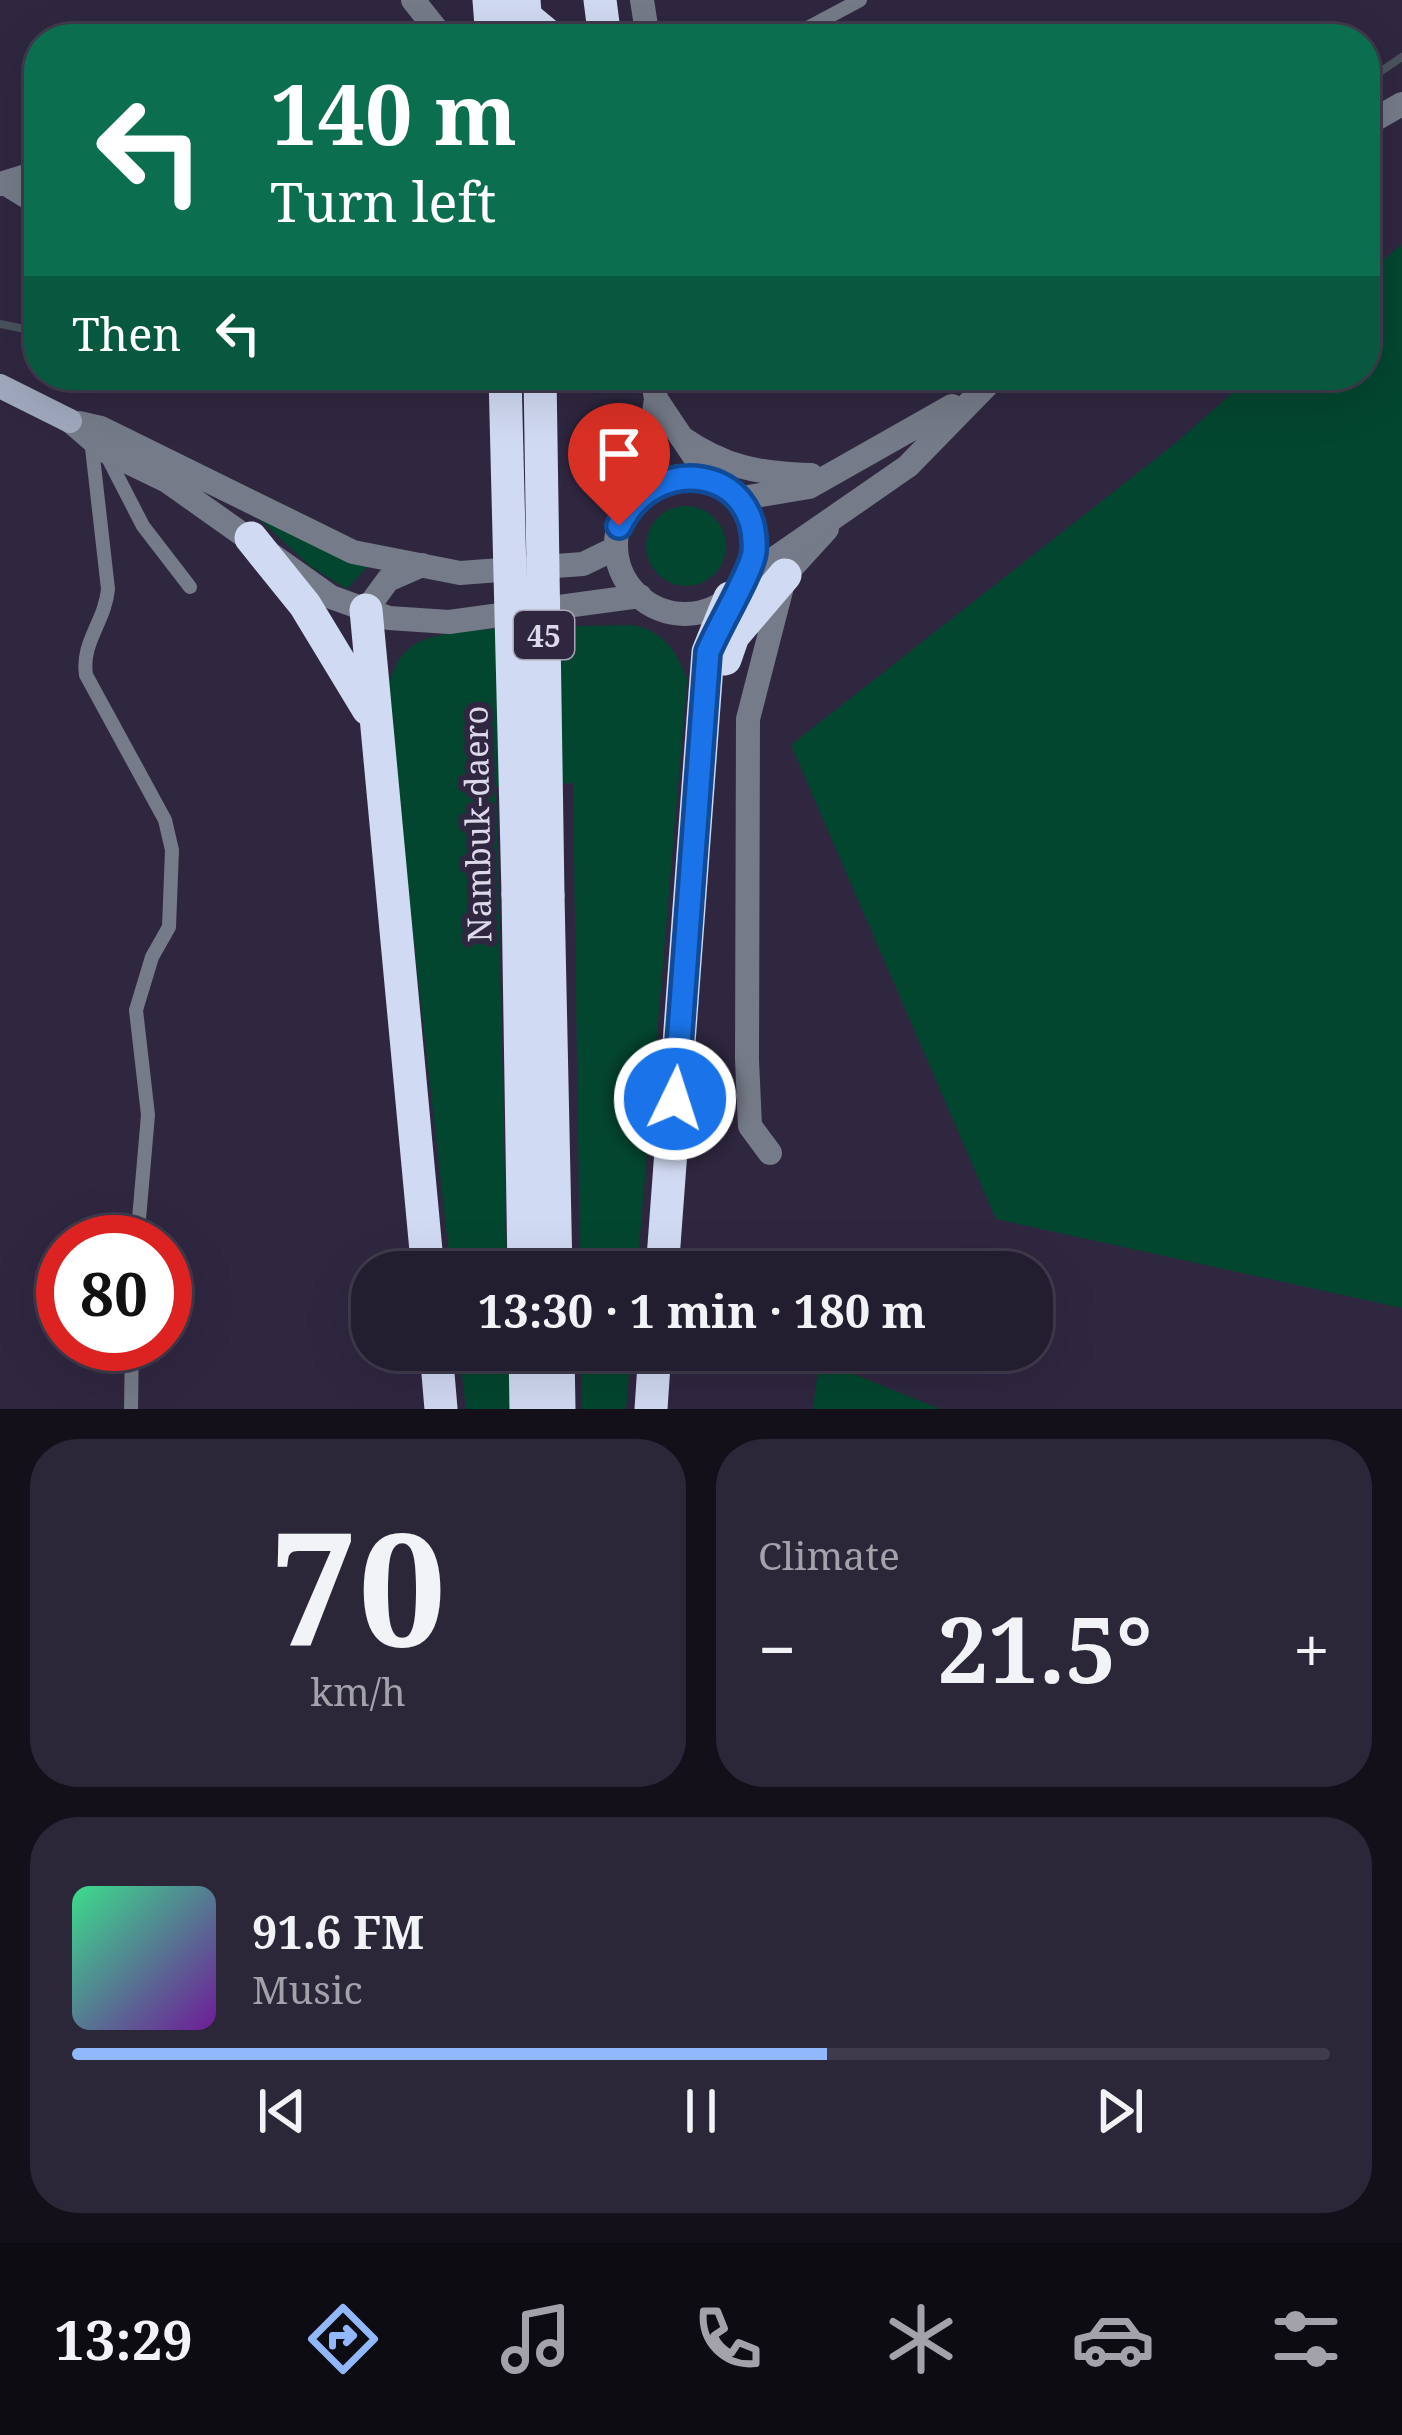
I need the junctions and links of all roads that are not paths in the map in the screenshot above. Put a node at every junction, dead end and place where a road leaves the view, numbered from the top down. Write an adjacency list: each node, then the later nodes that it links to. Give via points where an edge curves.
1 (413, 0): 4 (street)
2 (505, 0): 5 (highway)
3 (860, 0): 6 (lane)
4 (432, 24)
5 (534, 24)
6 (815, 24)
7 (0, 386): 14 (main road)
8 (506, 390): 32 (highway, Nambuk-daero / 45, bridge)
9 (540, 390): 32 (highway, Nambuk-daero / 45, bridge)
10 (654, 390): 19 (street)
11 (656, 390): 15 (street)
12 (976, 390): 17 (street)
13 (983, 390): 21 (street, via 908,466)
14 (70, 421): 16 (street); 24 (street, via 100,428 353,552)
15 (681, 437): 17 (street, via 712,459 755,473); 18 (street)
16 (98, 445): 22 (street); 26 (lane, via 143,526); 34 (lane, via 108,589 83,655 86,675 166,820 172,850 169,927 136,1010 148,1115)
17 (831, 476): 20 (street)
18 (710, 480): 19 (street, via 686,476); 20 (street)
19 (643, 490): 23 (street, via 619,526)
20 (736, 499): 27 (street, via 754,533)
21 (848, 506): 25 (street); 27 (street)
22 (251, 538): 29 (street, via 332,597); 31 (highway, via 352,674)
23 (616, 548): 24 (street, via 583,564 460,573); 28 (street)
24 (422, 566): 29 (street, via 388,580)
25 (785, 575): 30 (highway, via 733,636); 33 (street, via 748,719 747,1060 751,1126)
26 (190, 587)
27 (738, 589): 28 (street, via 690,614); 30 (highway, via 708,652)
28 (640, 596): 29 (street, via 449,622)
29 (366, 610): 31 (highway)
30 (704, 717): 38 (highway)
31 (378, 729): 35 (highway)
32 (533, 895): 36 (highway, Nambuk-daero / 45); 37 (highway, Nambuk-daero / 45)
33 (770, 1154)
34 (139, 1215)
35 (426, 1251)
36 (525, 1251)
37 (555, 1251)
38 (664, 1251)
39 (132, 1371): 44 (lane)
40 (438, 1371): 45 (highway)
41 (525, 1371): 46 (highway)
42 (559, 1371): 47 (highway)
43 (654, 1371): 48 (highway)
44 (131, 1409)
45 (441, 1409)
46 (526, 1409)
47 (560, 1409)
48 (651, 1409)

